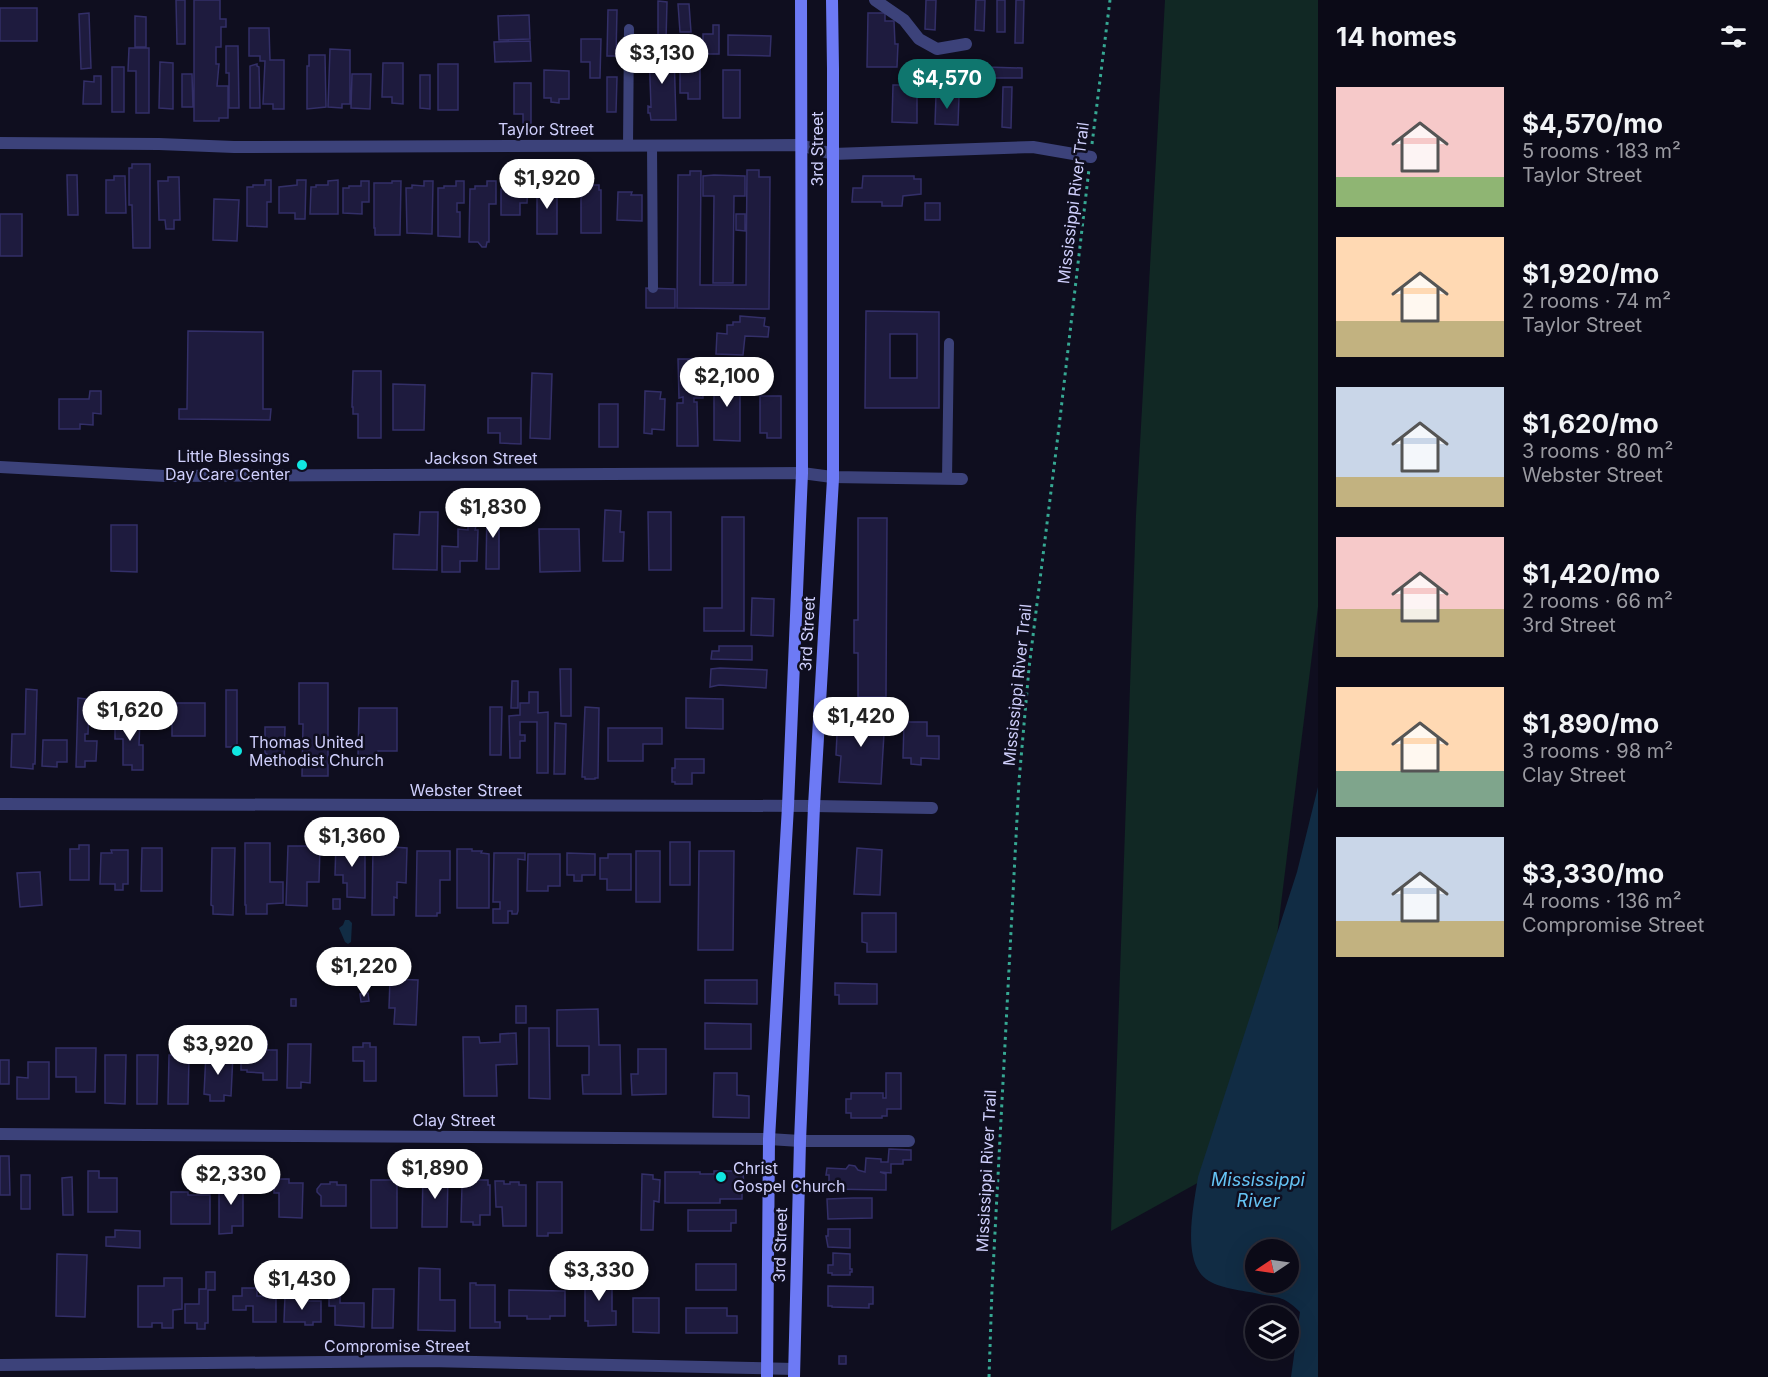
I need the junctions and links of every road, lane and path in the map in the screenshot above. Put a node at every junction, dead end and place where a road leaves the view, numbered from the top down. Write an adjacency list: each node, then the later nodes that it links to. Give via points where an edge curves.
1 (801, 0): 9 (main road, 3rd Street)
2 (832, 0): 11 (main road, 3rd Street)
3 (875, 0): 6 (street, via 904,20 918,39 936,49)
4 (1110, 0): 12 (path, Mississippi River Trail)
5 (629, 29): 10 (lane)
6 (966, 44)
7 (0, 143): 10 (street, Taylor Street)
8 (652, 145): 9 (street, Taylor Street); 10 (street, Taylor Street); 13 (lane)
9 (800, 145): 11 (street, Taylor Street); 16 (main road, 3rd Street)
10 (628, 146)
11 (833, 154): 12 (street, Taylor Street, via 1033,147); 17 (main road, 3rd Street)
12 (1091, 157): 33 (path, Mississippi River Trail, via 1029,668 1019,781)
13 (653, 288)
14 (949, 343): 18 (lane)
15 (0, 467): 16 (street, Jackson Street, via 165,476)
16 (801, 473): 17 (street, Jackson Street); 21 (main road, 3rd Street)
17 (832, 477): 18 (street, Jackson Street); 22 (main road, 3rd Street)
18 (947, 479): 19 (street, Jackson Street)
19 (963, 479)
20 (0, 804): 21 (street, Webster Street)
21 (788, 806): 22 (street, Webster Street); 25 (main road, 3rd Street)
22 (814, 806): 23 (street, Webster Street); 26 (main road, 3rd Street)
23 (932, 808)
24 (0, 1134): 25 (street, Clay Street)
25 (769, 1138): 26 (street, Clay Street); 30 (main road, 3rd Street)
26 (800, 1141): 27 (street, Clay Street); 31 (main road, 3rd Street)
27 (909, 1141)
28 (500, 1363): 29 (street, Compromise Street); 30 (street, Compromise Street); 32 (street)
29 (0, 1365)
30 (767, 1372): 31 (street, Compromise Street)
31 (794, 1373)
32 (500, 1377)
33 (989, 1377)

